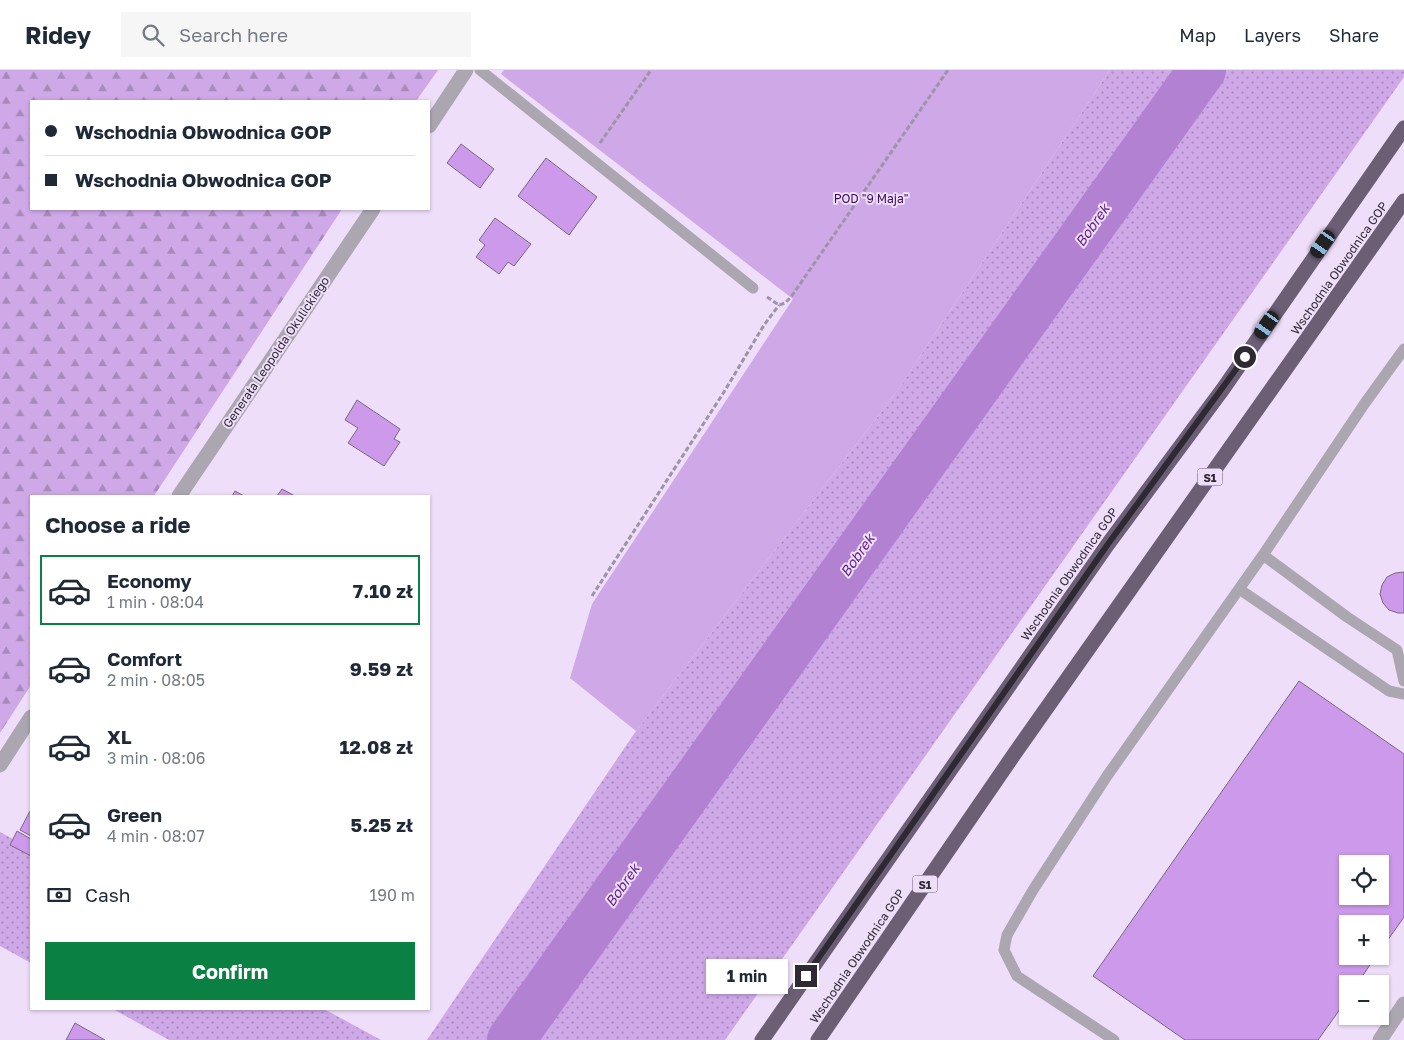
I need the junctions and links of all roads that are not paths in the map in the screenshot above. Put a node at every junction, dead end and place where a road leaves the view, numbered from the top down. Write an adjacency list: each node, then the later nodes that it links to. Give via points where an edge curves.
1 (466, 70): 3 (street)
2 (480, 70): 7 (lane)
3 (430, 124)
4 (1404, 128): 18 (highway, Wschodnia Obwodnica GOP, via 1223,389 1108,544)
5 (1404, 201): 17 (highway, Wschodnia Obwodnica GOP / S1, via 1015,753)
6 (372, 210): 9 (street, Generała Leopolda Okulickiego)
7 (753, 288)
8 (1404, 349): 10 (lane)
9 (179, 495)
10 (1262, 555): 11 (lane); 12 (lane, via 1397,650)
11 (1239, 589): 13 (lane, via 1389,691); 21 (lane, via 1107,776 1007,935 1004,950 1017,976)
12 (1404, 681)
13 (1404, 694)
14 (30, 719): 15 (street)
15 (0, 765)
16 (1404, 1004): 22 (street)
17 (835, 1015): 19 (highway, Wschodnia Obwodnica GOP / S1); 20 (highway)
18 (762, 1040)
19 (818, 1040)
20 (822, 1040)
21 (1114, 1040)
22 (1380, 1040)

